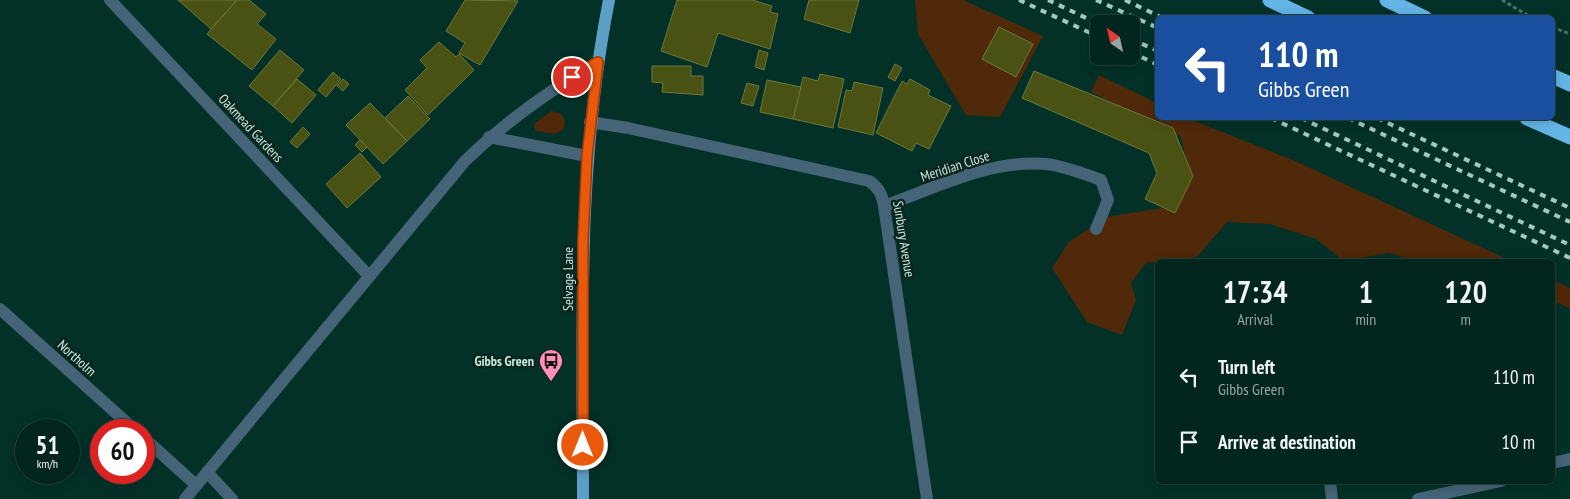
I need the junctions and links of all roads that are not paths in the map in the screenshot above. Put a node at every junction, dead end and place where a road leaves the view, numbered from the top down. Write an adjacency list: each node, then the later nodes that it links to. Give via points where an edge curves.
1 (110, 0): 17 (street, Oakmead Gardens)
2 (609, 0): 7 (main road, Selvage Lane)
3 (1270, 0): 5 (highway)
4 (1387, 0): 6 (highway)
5 (1302, 15)
6 (1419, 15)
7 (598, 62): 11 (main road, Selvage Lane); 12 (street, via 559,85)
8 (1555, 77): 9 (highway)
9 (1570, 84)
10 (1532, 120): 13 (highway)
11 (590, 122): 14 (main road, Selvage Lane); 15 (street, Sunbury Avenue, via 869,181 882,194)
12 (489, 137): 14 (street); 17 (street, via 465,161)
13 (1570, 137)
14 (587, 156): 29 (main road, Selvage Lane, via 583,240)
15 (884, 206): 16 (street, Meridian Close, via 980,172 1046,164 1101,180 1108,200); 30 (street, Sunbury Avenue)
16 (1096, 229)
17 (370, 276): 23 (street)
18 (0, 309): 19 (street, Northolm)
19 (123, 419)
20 (155, 448): 26 (street)
21 (1570, 459): 22 (street)
22 (1555, 462)
23 (207, 472): 26 (street); 28 (street)
24 (1330, 484): 31 (street)
25 (1487, 484): 32 (street)
26 (196, 485): 27 (street)
27 (185, 499)
28 (232, 499)
29 (584, 499)
30 (927, 499)
31 (1332, 499)
32 (1418, 499)

